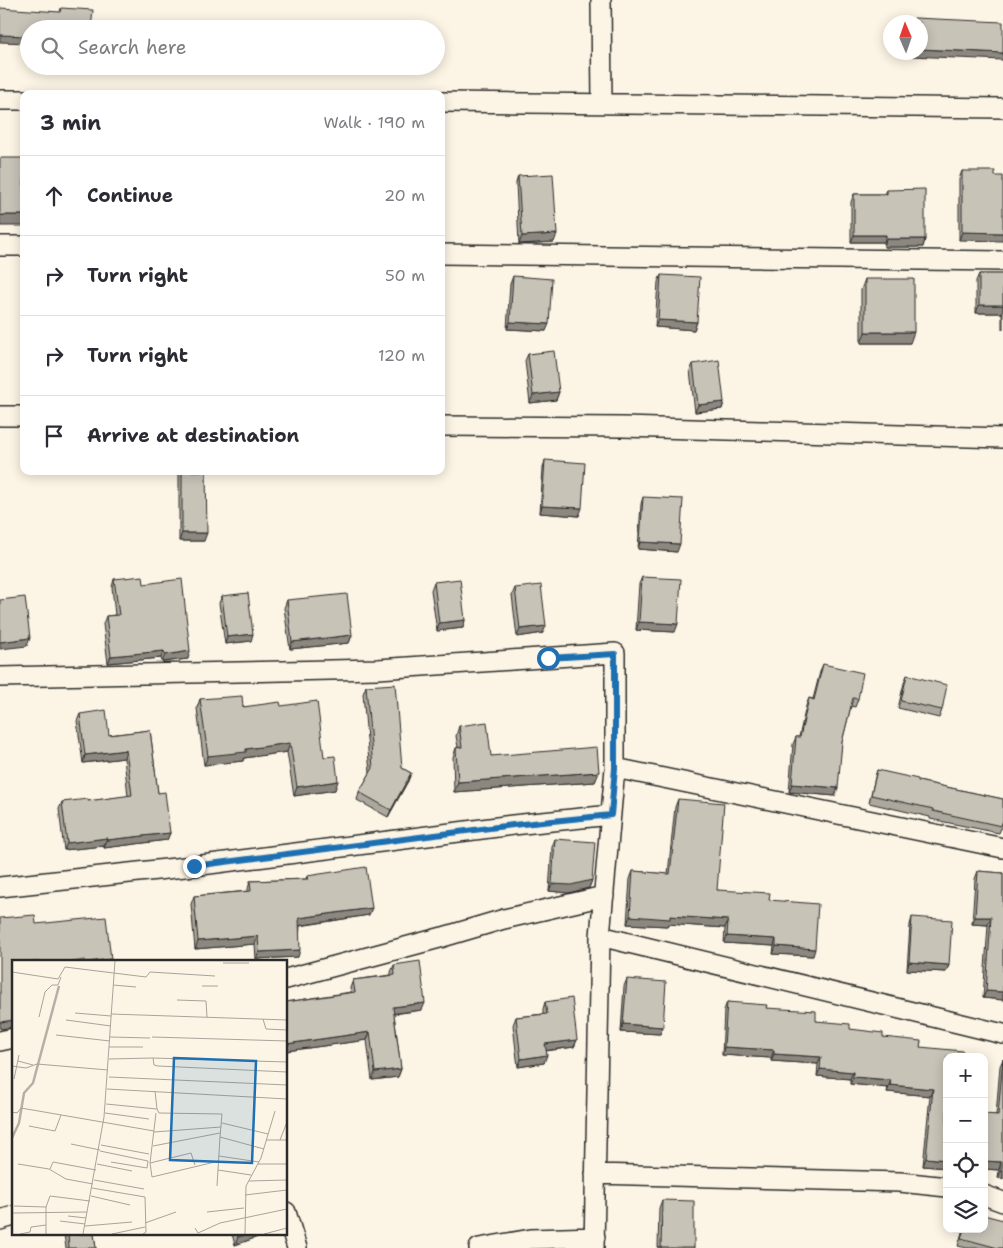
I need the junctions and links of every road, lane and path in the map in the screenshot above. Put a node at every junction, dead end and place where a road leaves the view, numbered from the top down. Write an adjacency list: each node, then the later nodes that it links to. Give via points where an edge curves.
1 (601, 0): 5 (street)
2 (0, 100): 3 (street)
3 (20, 100)
4 (445, 102): 5 (street)
5 (602, 103): 6 (street)
6 (1003, 108)
7 (0, 246): 8 (street)
8 (20, 246)
9 (445, 254): 10 (street)
10 (1003, 261)
11 (0, 416): 12 (street)
12 (20, 416)
13 (445, 426): 14 (street, via 623,427)
14 (1003, 438)
15 (0, 677): 16 (street, via 378,669 615,654)
16 (615, 768): 17 (street); 18 (street)
17 (611, 815): 19 (street); 20 (street)
18 (1003, 848)
19 (0, 887)
20 (604, 896): 21 (street); 22 (street, via 519,915)
21 (600, 936): 23 (street); 24 (street)
22 (288, 978)
23 (1003, 1034)
24 (595, 1174): 25 (street); 29 (street)
25 (943, 1186)
26 (988, 1196): 27 (street)
27 (1003, 1202)
28 (288, 1219): 30 (street)
29 (594, 1242): 31 (street, via 531,1239)
30 (297, 1248)
31 (479, 1248)

